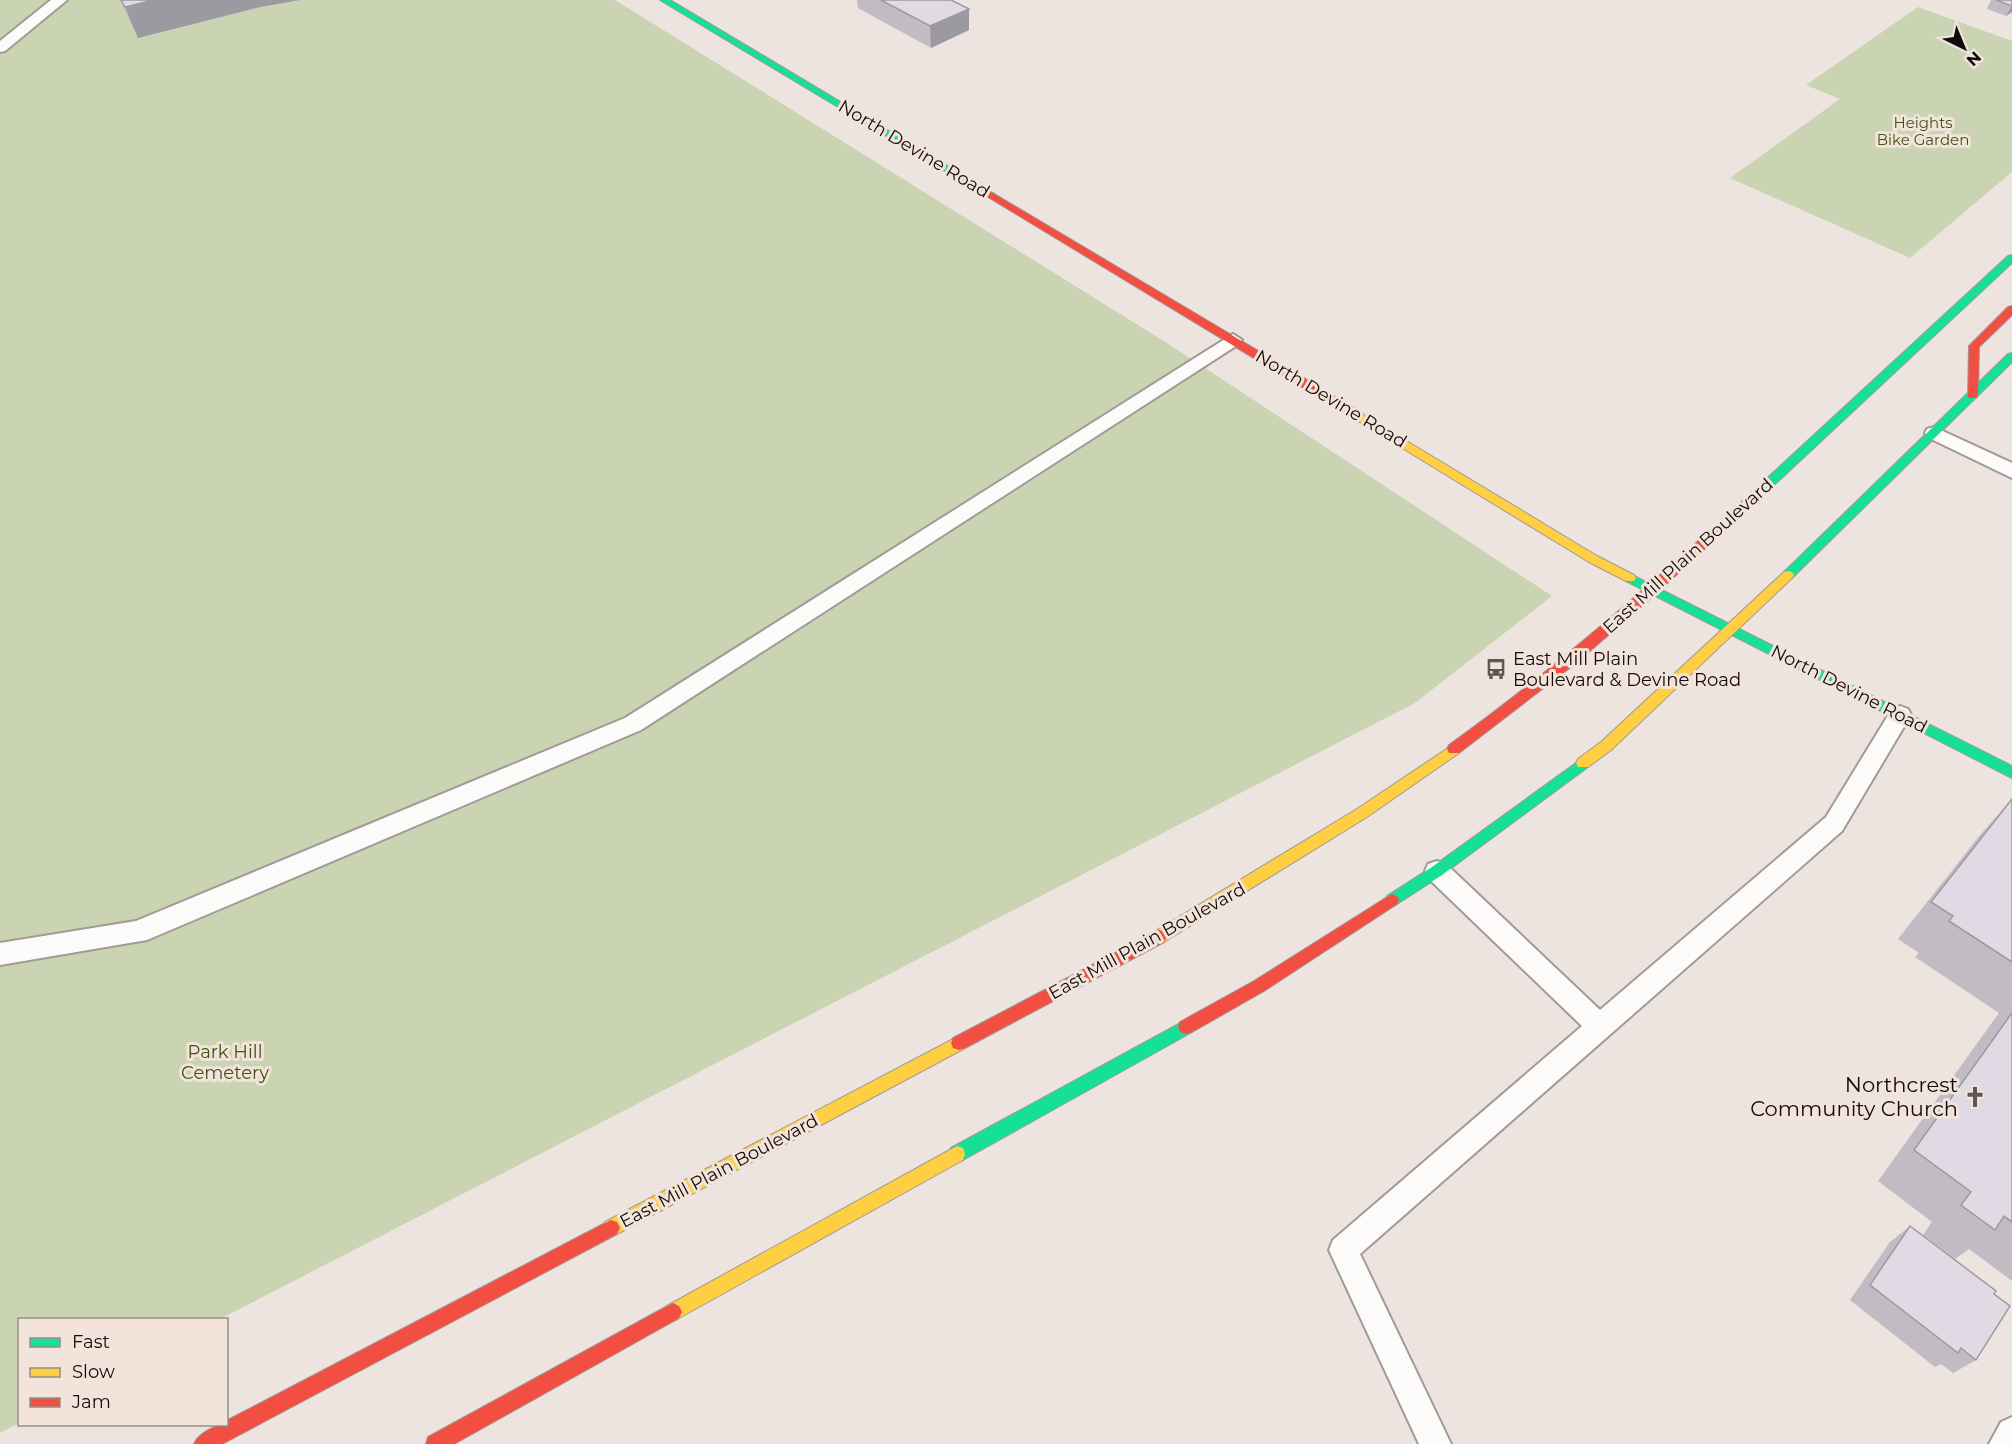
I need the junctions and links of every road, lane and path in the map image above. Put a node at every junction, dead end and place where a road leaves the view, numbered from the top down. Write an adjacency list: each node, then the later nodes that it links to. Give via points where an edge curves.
1 (60, 0): 3 (lane)
2 (664, 0): 6 (main road, North Devine Road)
3 (0, 48)
4 (2012, 258): 11 (main road, East Mill Plain Boulevard)
5 (2012, 309): 8 (main road, via 1974,346)
6 (1233, 340): 11 (main road, North Devine Road, via 1589,557); 16 (lane, via 633,724 138,932)
7 (2012, 356): 8 (main road)
8 (1972, 395): 9 (main road)
9 (1934, 433): 10 (lane); 12 (main road)
10 (2012, 471)
11 (1653, 591): 12 (main road, North Devine Road); 19 (main road, East Mill Plain Boulevard, via 1513,708 1362,813 1175,929)
12 (1731, 631): 13 (main road, North Devine Road); 15 (main road, via 1606,746)
13 (1900, 715): 14 (main road, North Devine Road); 17 (lane, via 1834,824)
14 (2012, 772)
15 (1437, 871): 17 (lane); 20 (main road, via 1259,986)
16 (0, 954)
17 (1600, 1027): 21 (lane, via 1343,1250)
18 (2012, 1433): 22 (lane)
19 (203, 1444)
20 (435, 1444)
21 (1435, 1444)
22 (2005, 1444)

